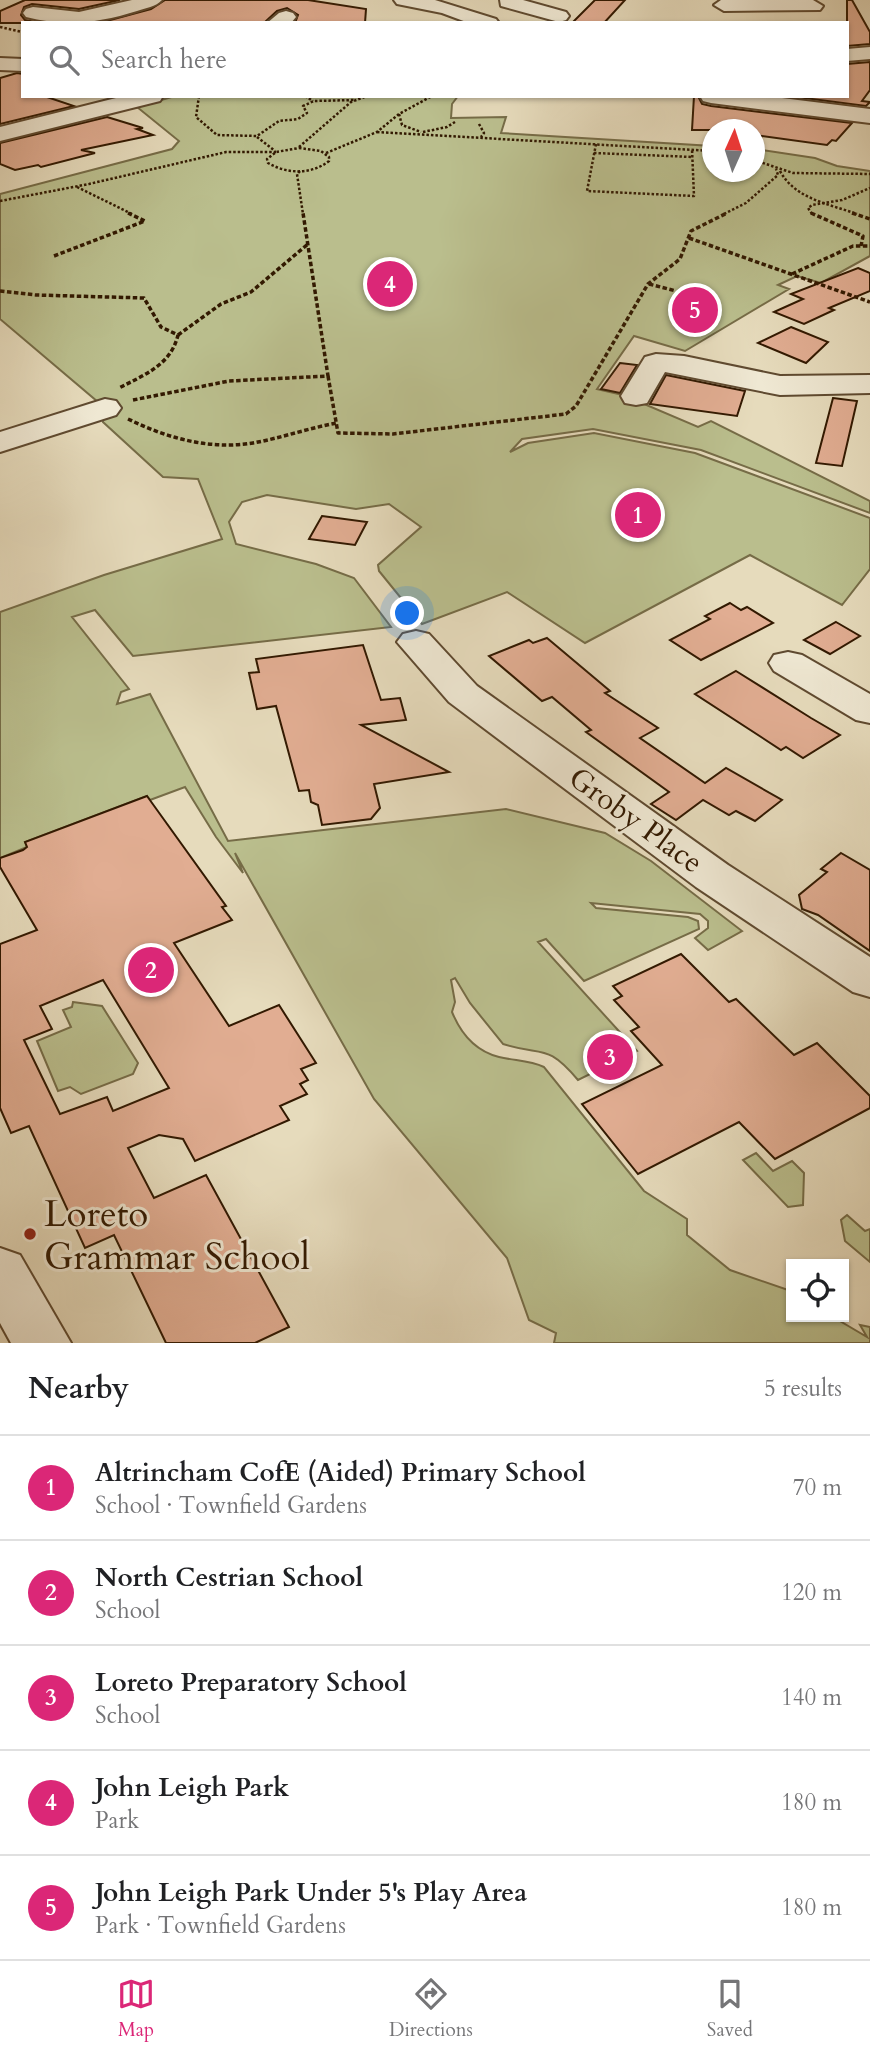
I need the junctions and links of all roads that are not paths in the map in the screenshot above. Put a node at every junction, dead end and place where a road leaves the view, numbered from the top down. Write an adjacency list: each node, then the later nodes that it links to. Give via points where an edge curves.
1 (152, 0): 7 (street, via 84,19 51,19)
2 (404, 0): 9 (street)
3 (574, 0): 8 (street)
4 (506, 1): 8 (street)
5 (724, 5): 6 (street)
6 (815, 10)
7 (33, 13)
8 (555, 19)
9 (483, 21)
10 (870, 53): 11 (street)
11 (849, 55)
12 (0, 64): 13 (street)
13 (21, 65)
14 (144, 98): 17 (street)
15 (727, 98): 16 (street)
16 (870, 116)
17 (0, 134)
18 (870, 384): 19 (street, via 793,387 656,363)
19 (636, 396)
20 (105, 408): 21 (street)
21 (0, 442)
22 (416, 642): 25 (street, Groby Place, via 463,694 712,876)
23 (788, 663): 24 (street)
24 (870, 711)
25 (870, 980)
26 (0, 1272): 27 (street)
27 (42, 1343)

